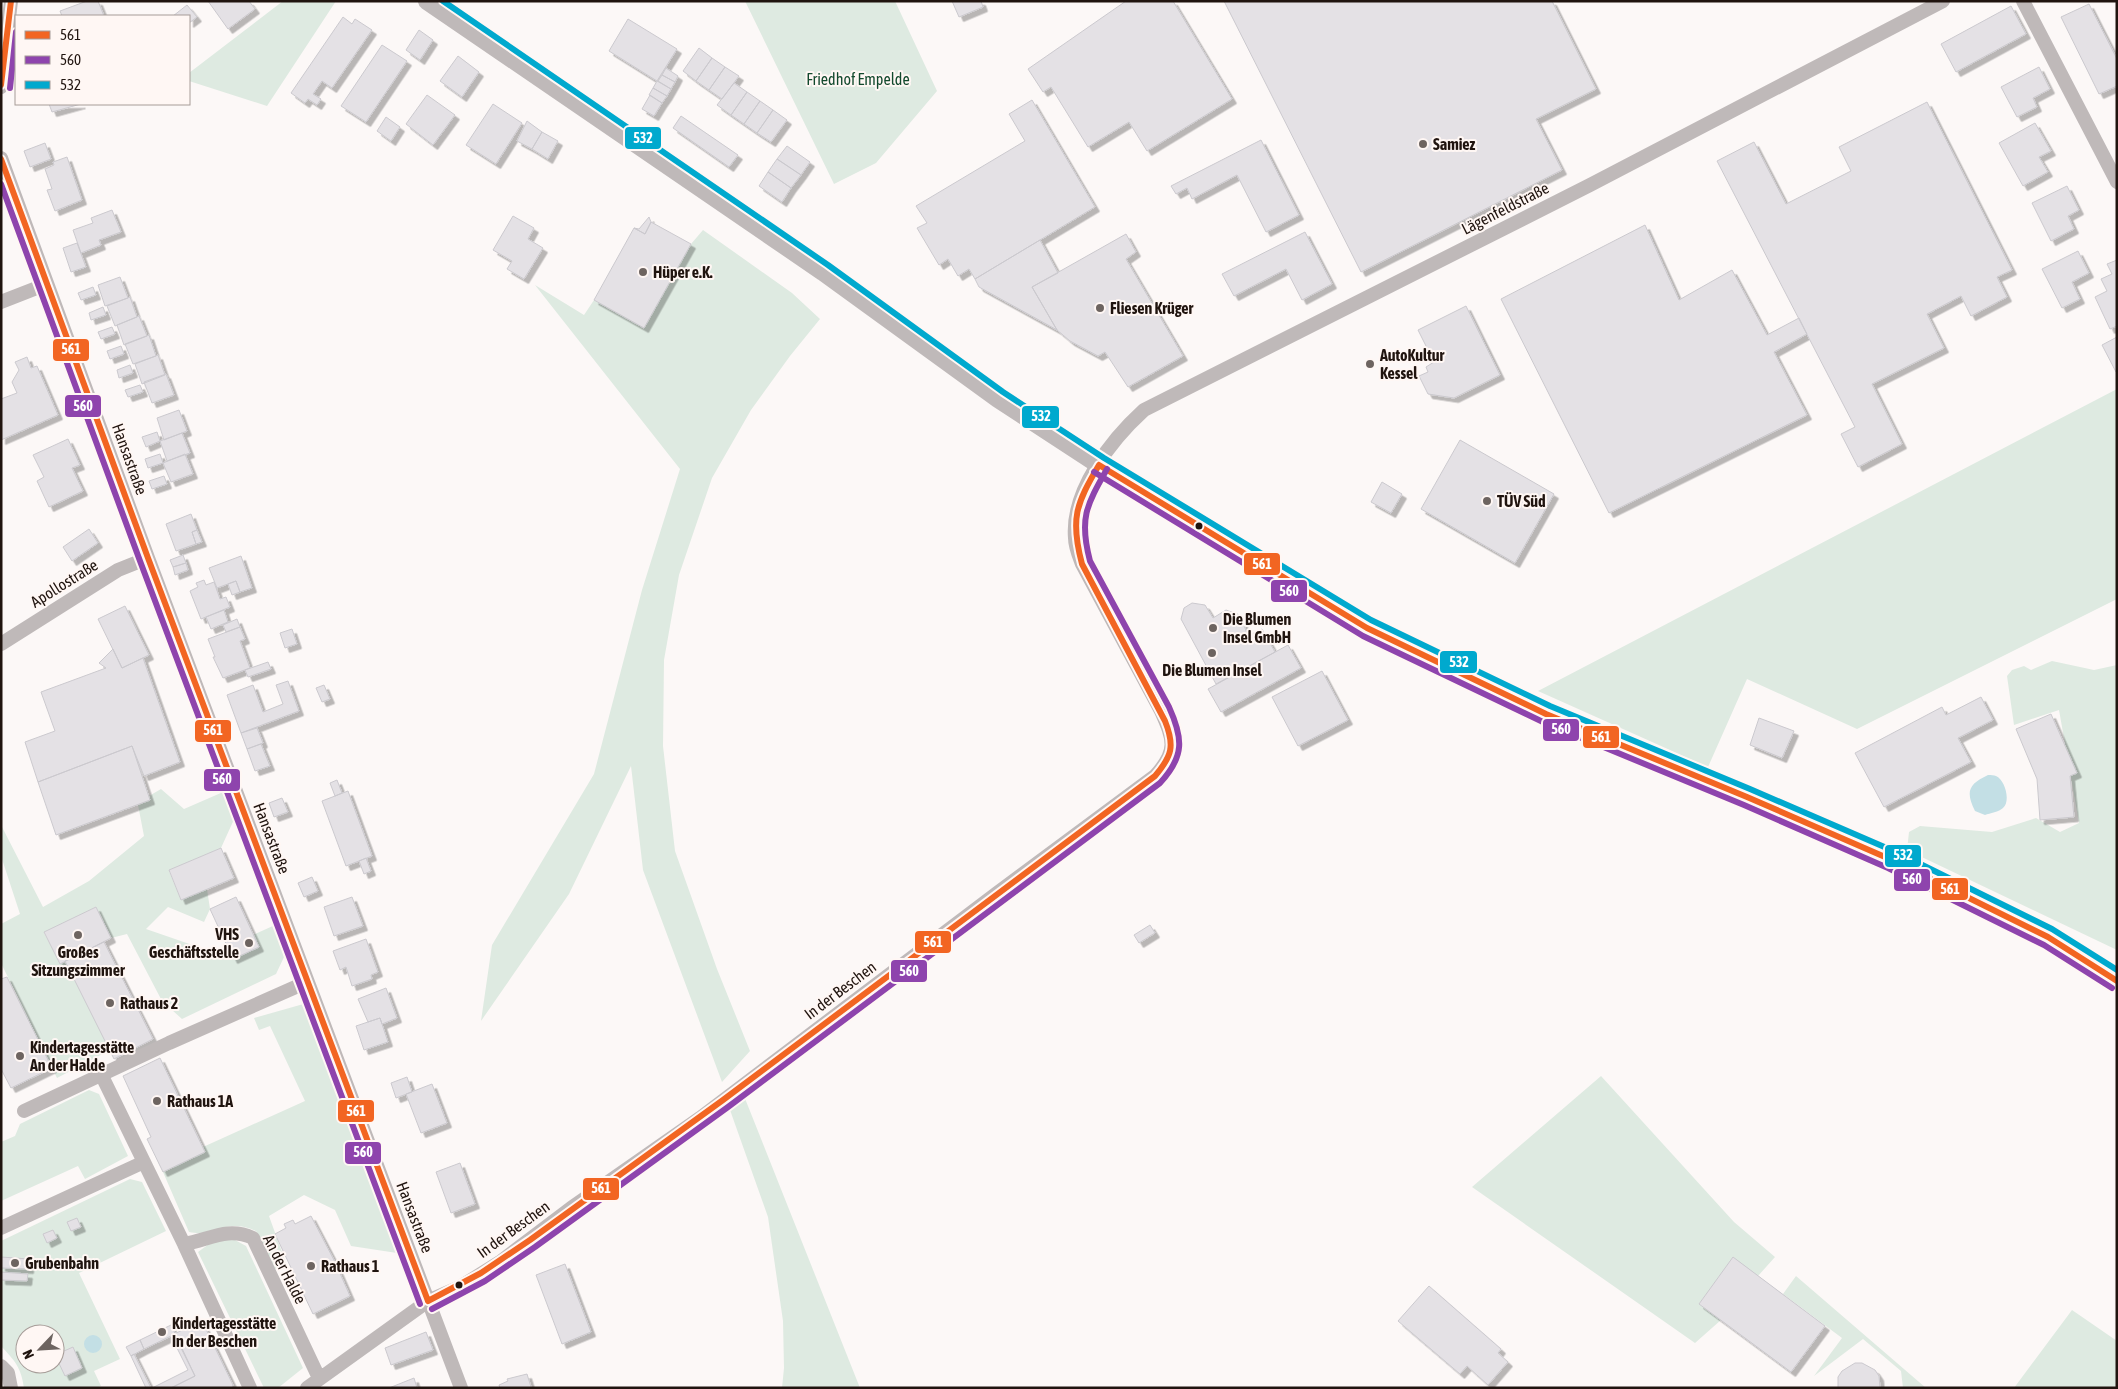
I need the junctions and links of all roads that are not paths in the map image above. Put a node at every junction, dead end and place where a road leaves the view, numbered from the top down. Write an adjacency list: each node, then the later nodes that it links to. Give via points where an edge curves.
1 (11, 1): 5 (street)
2 (427, 1): 10 (street, via 816,267 998,399)
3 (1943, 1): 10 (street, Lägenfeldstraße, via 1590,185 1144,410 1109,447)
4 (2023, 1): 7 (street)
5 (1, 87)
6 (1, 158): 8 (street, Hansastraße)
7 (2117, 182)
8 (47, 284): 9 (street); 11 (street, Hansastraße)
9 (1, 302)
10 (1099, 465): 13 (street, via 1367,628 1546,714 1892,860 2048,937); 20 (street, In der Beschen, via 1078,504 1075,540 1082,564 1171,734 1172,750 1167,763 1155,776 700,1118 500,1262 460,1287)
11 (148, 558): 12 (street, Apollostraße, via 118,570); 14 (street, Hansastraße)
12 (1, 644)
13 (2117, 981)
14 (307, 982): 15 (street); 20 (street, Hansastraße)
15 (101, 1074): 16 (street); 17 (street)
16 (24, 1111)
17 (144, 1162): 18 (street); 19 (street)
18 (1, 1228)
19 (184, 1244): 22 (street, An der Halde, via 223,1233 241,1233 252,1238); 24 (street)
20 (428, 1301): 22 (street, In der Beschen); 26 (street, Hansastraße)
21 (1, 1366): 23 (street, via 8,1373)
22 (319, 1378): 25 (street, In der Beschen)
23 (11, 1388)
24 (250, 1388)
25 (307, 1388)
26 (460, 1388)

